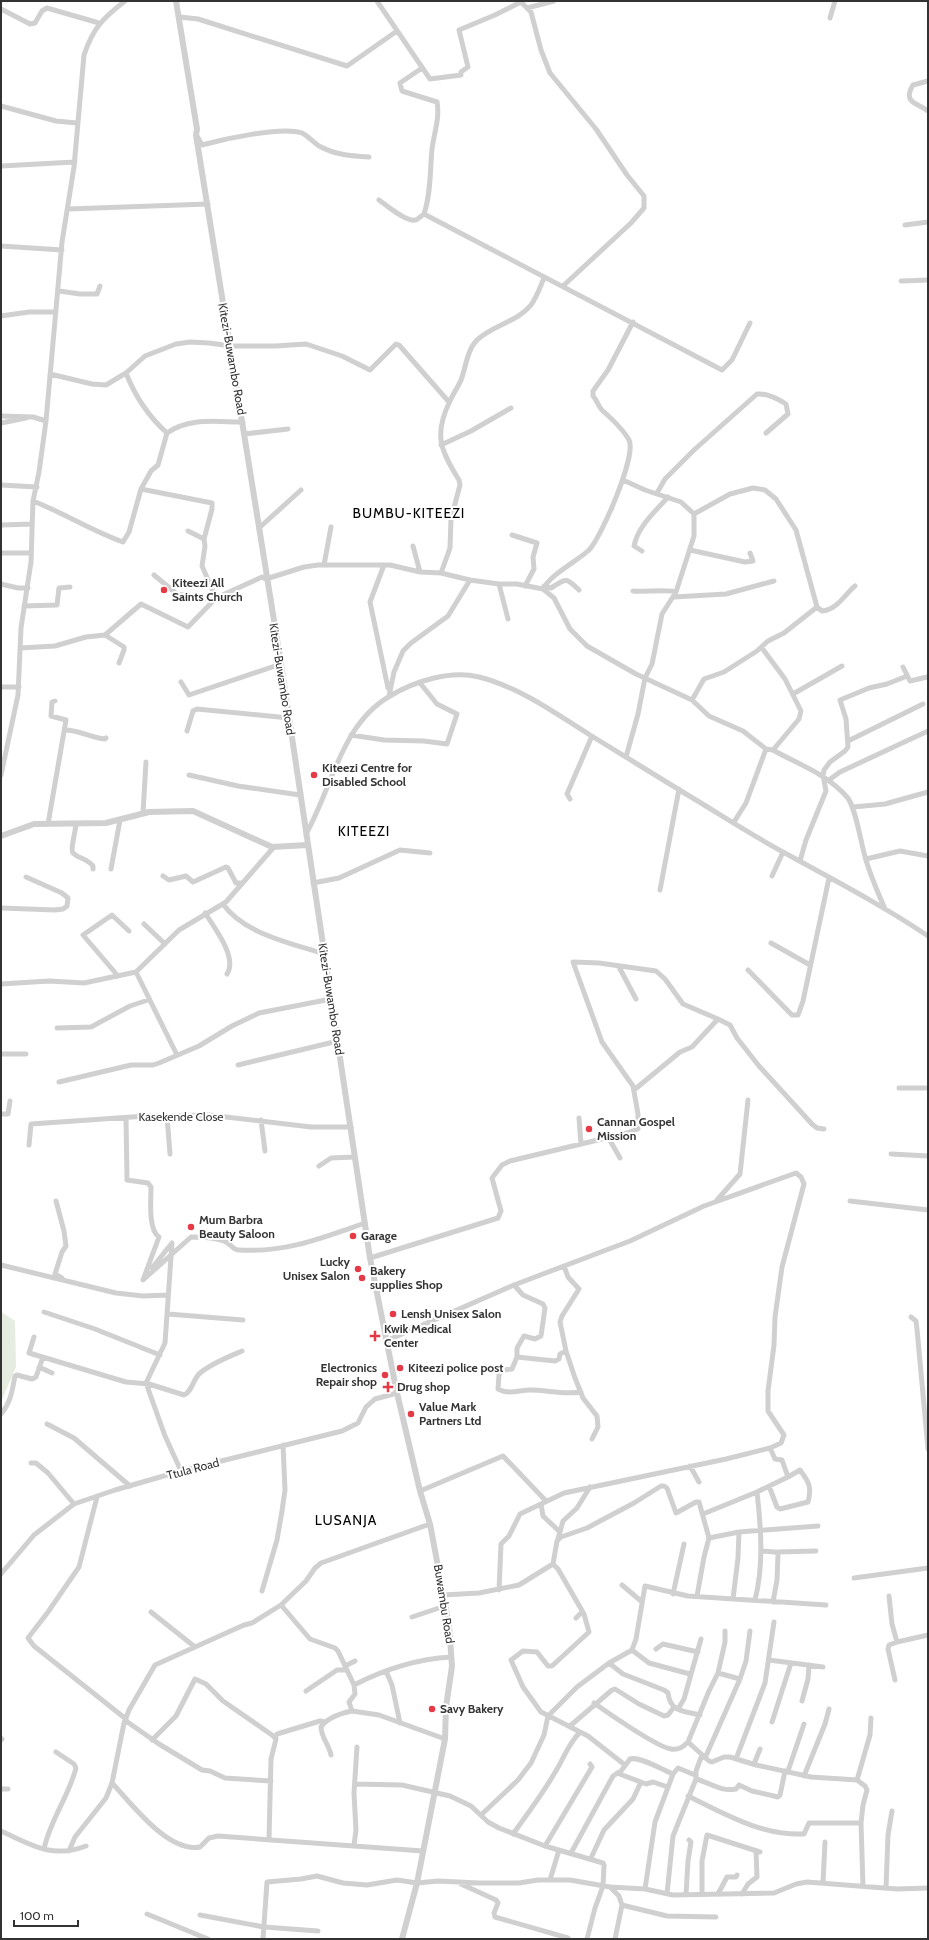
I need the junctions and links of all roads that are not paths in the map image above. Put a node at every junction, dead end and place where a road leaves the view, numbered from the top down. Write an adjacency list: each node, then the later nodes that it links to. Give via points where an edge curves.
1 (125, 1): 11 (street)
2 (176, 1): 9 (street, Kitezi-Buwambo Road)
3 (377, 1): 12 (street)
4 (521, 1): 7 (street); 13 (street, via 460,30 468,68 461,72 461,75 430,80)
5 (554, 1): 7 (street)
6 (835, 1): 10 (street)
7 (526, 8): 34 (street, via 531,12 550,73 596,129 645,200 644,208 631,224)
8 (1, 9): 11 (street, via 30,24 35,23 42,11 47,8)
9 (180, 17): 12 (street, via 198,19 347,66); 18 (street, Kitezi-Buwambo Road)
10 (830, 18)
11 (99, 23): 17 (street, via 84,55)
12 (397, 31): 13 (street)
13 (422, 68): 25 (street, via 400,83 402,91 437,102 438,107)
14 (928, 81): 16 (street, via 913,85 909,96 914,104)
15 (1, 106): 17 (street, via 56,121)
16 (928, 111)
17 (77, 123): 20 (street)
18 (196, 135): 19 (street, via 202,145 232,137 282,132 301,133 333,153); 23 (street, Kitezi-Buwambo Road)
19 (369, 157)
20 (75, 162): 21 (street); 24 (street)
21 (1, 166)
22 (379, 200): 25 (street, via 410,219 417,219)
23 (208, 204): 24 (street); 40 (street, Kitezi-Buwambo Road)
24 (68, 209): 29 (street)
25 (424, 214): 30 (street)
26 (928, 222): 27 (street)
27 (905, 225)
28 (1, 246): 29 (street)
29 (62, 250): 35 (street)
30 (544, 278): 34 (street); 43 (street, via 535,299 527,309 475,343 460,382)
31 (928, 280): 32 (street)
32 (901, 281)
33 (100, 286): 35 (street, via 97,294 90,295)
34 (563, 286): 38 (street)
35 (59, 291): 36 (street)
36 (56, 312): 37 (street, via 28,312); 42 (street)
37 (1, 316)
38 (633, 322): 39 (street, via 722,370 732,360); 55 (street, via 605,375 593,391 601,410 612,419 629,441)
39 (750, 322)
40 (231, 346): 41 (street, via 190,342 176,344 145,356); 43 (street, via 306,344 342,356 370,370 397,344); 48 (street, Kitezi-Buwambo Road)
41 (126, 373): 42 (street, via 106,385); 51 (street, via 145,409)
42 (50, 374): 47 (street)
43 (449, 402): 54 (street, via 441,424)
44 (511, 408): 54 (street)
45 (1, 416): 46 (street)
46 (33, 417): 47 (street); 49 (street)
47 (46, 420): 57 (street)
48 (243, 422): 51 (street, via 190,422 180,424); 53 (street, Kitezi-Buwambo Road)
49 (1, 423)
50 (288, 429): 53 (street)
51 (167, 433): 58 (street, via 158,464)
52 (766, 433): 60 (street, via 788,414 786,404 762,393 757,394 694,450 665,479)
53 (244, 434): 67 (street, Kitezi-Buwambo Road)
54 (441, 445): 80 (street, via 460,485 452,519 452,542)
55 (623, 480): 60 (street); 91 (street, via 616,500 592,546)
56 (1, 485): 57 (street)
57 (36, 487): 62 (street)
58 (141, 489): 62 (street, via 124,542); 70 (street, via 212,503)
59 (301, 490): 67 (street)
60 (657, 494): 61 (street)
61 (668, 497): 63 (street, via 685,505); 73 (street, via 636,536 634,546)
62 (33, 501): 64 (street)
63 (694, 514): 72 (street, via 694,536); 97 (street, via 730,494 753,488 765,490 776,499 796,530)
64 (32, 524): 65 (street); 75 (street)
65 (1, 525)
66 (332, 527): 77 (street)
67 (259, 528): 82 (street, Kitezi-Buwambo Road)
68 (188, 530): 70 (street)
69 (512, 535): 87 (street, via 537,543 533,557 534,569)
70 (204, 539): 95 (street, via 206,546 202,566)
71 (413, 546): 79 (street)
72 (690, 550): 76 (street, via 745,562 753,561); 94 (street)
73 (642, 551)
74 (1, 553): 75 (street)
75 (31, 553): 90 (street)
76 (750, 553)
77 (324, 565): 78 (street); 82 (street, via 304,567)
78 (384, 565): 79 (street); 113 (street, via 370,602)
79 (420, 572): 80 (street)
80 (441, 573): 83 (street)
81 (154, 575): 95 (street, via 177,594)
82 (266, 579): 95 (street, via 260,578); 103 (street, Kitezi-Buwambo Road)
83 (470, 580): 86 (street); 113 (street, via 448,616 403,651 394,672)
84 (774, 582): 94 (street, via 726,594)
85 (1, 584): 90 (street)
86 (499, 584): 87 (street); 98 (street)
87 (525, 586): 91 (street)
88 (855, 586): 97 (street, via 842,601 827,610 822,611)
89 (70, 587): 96 (street, via 59,588 57,605)
90 (28, 588): 96 (street)
91 (543, 588): 92 (street, via 551,588 565,580); 108 (street, via 554,598 577,637 598,653)
92 (578, 590)
93 (633, 591): 94 (street, via 672,590)
94 (675, 594): 108 (street, via 662,614 651,670)
95 (216, 599): 99 (street, via 188,627 140,604)
96 (24, 606): 100 (street)
97 (817, 607): 101 (street, via 784,633 768,641)
98 (508, 619)
99 (105, 635): 100 (street, via 86,637 55,646); 102 (street, via 124,646)
100 (20, 648): 112 (street)
101 (762, 648): 114 (street); 115 (street, via 724,672 704,679)
102 (119, 663)
103 (281, 664): 109 (street, via 189,695); 118 (street, Kitezi-Buwambo Road)
104 (842, 666): 114 (street)
105 (904, 667): 106 (street)
106 (907, 676): 107 (street, via 913,681); 125 (street, via 840,700 846,719)
107 (927, 677)
108 (645, 678): 115 (street); 128 (street)
109 (181, 682)
110 (420, 683): 113 (street); 122 (street, via 437,704 457,714 447,744); 123 (street, via 444,676 463,675 494,681 541,704)
111 (2, 687): 112 (street)
112 (19, 687): 130 (street)
113 (389, 694): 122 (street, via 363,718)
114 (793, 694): 127 (street, via 801,715)
115 (692, 700): 126 (street, via 709,716 743,731)
116 (55, 701): 119 (street, via 52,702 51,715 65,719)
117 (924, 704): 125 (street)
118 (289, 718): 120 (street, via 197,709 193,711); 136 (street, Kitezi-Buwambo Road)
119 (65, 730): 124 (street, via 82,732 94,739); 142 (street)
120 (187, 731)
121 (928, 731): 133 (street, via 840,772)
122 (351, 735): 144 (street)
123 (592, 736): 128 (street); 137 (street, via 567,794)
124 (106, 738)
125 (848, 741): 132 (street, via 847,749 830,762)
126 (766, 749): 127 (street); 141 (street, via 746,803)
127 (773, 750): 132 (street)
128 (626, 757): 134 (street)
129 (146, 762): 139 (street)
130 (1, 775)
131 (189, 775): 136 (street, via 232,785)
132 (823, 775): 133 (street); 152 (street, via 826,791)
133 (829, 780): 138 (street, via 848,797)
134 (679, 789): 141 (street); 161 (street)
135 (928, 792): 138 (street, via 885,804)
136 (300, 795): 144 (street, Kitezi-Buwambo Road)
137 (570, 800)
138 (852, 807): 151 (street)
139 (143, 813): 140 (street); 147 (street, via 197,812)
140 (120, 820): 143 (street); 154 (street)
141 (734, 822): 148 (street)
142 (48, 824): 143 (street); 145 (street, via 34,824)
143 (76, 824): 153 (street, via 72,850 74,854 89,861)
144 (306, 834): 146 (street, Kitezi-Buwambo Road)
145 (1, 836)
146 (308, 845): 147 (street); 160 (street, Kitezi-Buwambo Road)
147 (274, 847): 159 (street)
148 (783, 852): 152 (street); 156 (street)
149 (430, 853): 160 (street, via 400,850 341,878)
150 (928, 856): 151 (street, via 900,851)
151 (866, 859): 164 (street)
152 (800, 861): 158 (street)
153 (92, 869)
154 (111, 870)
155 (163, 876): 159 (street, via 169,880 186,876 193,882 226,867 236,883)
156 (772, 876)
157 (26, 877): 163 (street, via 62,893 68,898 67,906 55,910)
158 (829, 878): 164 (street); 172 (street)
159 (240, 883): 162 (street)
160 (313, 883): 171 (street, Kitezi-Buwambo Road)
161 (660, 890)
162 (223, 904): 165 (street); 171 (street, via 248,928)
163 (1, 908)
164 (885, 909): 168 (street)
165 (205, 913): 170 (street, via 179,930); 176 (street, via 225,945 230,965)
166 (144, 924): 170 (street)
167 (128, 931): 177 (street, via 112,915 83,936)
168 (928, 936)
169 (770, 942): 172 (street)
170 (164, 944): 175 (street)
171 (324, 954): 179 (street, Kitezi-Buwambo Road)
172 (810, 965): 174 (street, via 801,1007 796,1016 792,1015)
173 (619, 967): 180 (street); 182 (street, via 656,971 683,1004); 192 (street, via 573,962 602,1042)
174 (748, 970)
175 (136, 972): 177 (street); 181 (street)
176 (227, 974)
177 (118, 976): 178 (street, via 84,983 49,981)
178 (1, 984)
179 (331, 999): 184 (street, Kitezi-Buwambo Road); 187 (street, via 259,1013 199,1046)
180 (636, 999)
181 (148, 1000): 183 (street, via 130,1006 91,1027); 187 (street)
182 (718, 1019): 192 (street, via 692,1047 680,1052); 201 (street, via 730,1025 736,1038 759,1066 812,1124)
183 (57, 1028)
184 (338, 1041): 188 (street, via 266,1056); 200 (street, Kitezi-Buwambo Road)
185 (1, 1054): 186 (street)
186 (26, 1054)
187 (177, 1055): 189 (street, via 153,1065 131,1065)
188 (238, 1065)
189 (58, 1082)
190 (899, 1088): 191 (street)
191 (928, 1088)
192 (634, 1090): 202 (street, via 638,1129)
193 (748, 1100): 213 (street, via 740,1174)
194 (10, 1101): 195 (street, via 8,1114)
195 (1, 1114)
196 (167, 1116): 197 (street, Kasekende Close); 199 (street, Kasekende Close, via 209,1115); 206 (street)
197 (126, 1118): 204 (street, Kasekende Close, via 31,1124); 220 (street, via 127,1180 148,1183 152,1226 159,1238)
198 (579, 1118): 203 (street)
199 (261, 1120): 200 (street, Kasekende Close, via 311,1127); 205 (street)
200 (351, 1127): 209 (street, Kitezi-Buwambo Road)
201 (824, 1129)
202 (608, 1137): 203 (street); 210 (street)
203 (580, 1144): 217 (street, via 502,1165 492,1178 500,1211 500,1216 496,1219)
204 (29, 1145)
205 (265, 1151)
206 (170, 1154)
207 (891, 1154): 208 (street)
208 (928, 1156)
209 (355, 1157): 211 (street, via 331,1158); 216 (street, Kitezi-Buwambo Road)
210 (620, 1158)
211 (319, 1166)
212 (56, 1201): 221 (street, via 66,1246 55,1274)
213 (716, 1201): 219 (street, via 630,1241); 245 (street, via 796,1173 801,1176 804,1184 782,1267 768,1391 768,1411 784,1435 779,1445)
214 (850, 1201): 215 (street)
215 (928, 1210)
216 (365, 1223): 217 (street, Kitezi-Buwambo Road); 220 (street, via 301,1245 274,1250 238,1250 218,1239 191,1237)
217 (370, 1258): 229 (street, Kitezi-Buwambo Road)
218 (1, 1265): 221 (street)
219 (564, 1266): 222 (street); 231 (street, via 568,1277 579,1288 561,1319)
220 (143, 1280): 223 (street, via 172,1243)
221 (76, 1284): 223 (street, via 127,1295)
222 (514, 1285): 229 (street); 233 (street, via 523,1295 543,1304 545,1308 540,1336 535,1339 524,1336)
223 (168, 1295): 225 (street)
224 (44, 1312): 232 (street)
225 (168, 1314): 227 (street); 232 (street, via 165,1343)
226 (911, 1317): 240 (street, via 916,1321 919,1362)
227 (243, 1320)
228 (34, 1337): 234 (street, via 29,1353)
229 (386, 1341): 239 (street, Buwambu Road)
230 (242, 1350): 237 (street, via 200,1372 186,1395)
231 (566, 1351): 233 (street, via 555,1361); 238 (street)
232 (160, 1355): 237 (street)
233 (517, 1357): 238 (street, via 512,1369 502,1370 499,1375 500,1390)
234 (43, 1358): 235 (street); 237 (street, via 126,1382)
235 (39, 1367): 236 (street); 241 (street, via 36,1377 32,1379 15,1376 12,1397)
236 (52, 1373)
237 (146, 1383): 249 (street, via 165,1436)
238 (581, 1392): 243 (street, via 597,1416 598,1427)
239 (397, 1393): 244 (street, Ttula Road, via 370,1402 358,1423 352,1428); 255 (street, Buwambu Road)
240 (926, 1395): 246 (street)
241 (1, 1414)
242 (47, 1424): 252 (street, via 74,1438)
243 (592, 1439)
244 (284, 1445): 249 (street, Ttula Road); 277 (street, via 285,1490 282,1511 277,1540)
245 (770, 1448): 248 (street); 250 (street, via 775,1459 782,1460)
246 (928, 1449)
247 (31, 1463): 259 (street, via 36,1463 48,1473)
248 (690, 1466): 251 (street); 254 (street)
249 (181, 1470): 252 (street, Ttula Road)
250 (788, 1477): 253 (street); 253 (street, via 800,1470 811,1490 808,1502 780,1509)
251 (699, 1482)
252 (130, 1486): 257 (street, Ttula Road)
253 (769, 1486): 256 (street)
254 (590, 1487): 258 (street, via 564,1493); 264 (street, via 577,1508 563,1521)
255 (420, 1491): 258 (street, via 503,1456); 261 (street, Buwambu Road)
256 (757, 1492): 260 (street); 263 (street)
257 (96, 1497): 259 (street, Ttula Road); 327 (street, via 78,1567 28,1638 34,1646)
258 (544, 1503): 264 (street, via 543,1516); 278 (street, via 520,1514 509,1536 501,1544)
259 (74, 1504): 274 (street, Ttula Road, via 30,1538)
260 (703, 1514): 266 (street); 267 (street, via 697,1502 676,1513 666,1488 661,1486 627,1507)
261 (430, 1524): 280 (street, Buwambu Road); 287 (street, via 322,1563)
262 (818, 1526): 263 (street)
263 (762, 1530): 265 (street); 269 (street)
264 (560, 1532): 267 (street)
265 (738, 1532): 266 (street); 283 (street)
266 (709, 1538): 281 (street)
267 (557, 1541): 272 (street)
268 (684, 1544): 279 (street)
269 (760, 1551): 271 (street); 284 (street)
270 (816, 1551): 271 (street)
271 (777, 1552): 286 (street, via 777,1580)
272 (553, 1564): 278 (street, via 519,1585); 291 (street)
273 (928, 1568): 275 (street)
274 (1, 1574)
275 (854, 1578)
276 (622, 1585): 285 (street)
277 (262, 1590)
278 (499, 1590): 280 (street)
279 (673, 1594): 281 (street); 285 (street, via 646,1586)
280 (443, 1595): 289 (street, Buwambu Road)
281 (697, 1596): 283 (street)
282 (889, 1596): 299 (street)
283 (733, 1599): 284 (street)
284 (755, 1600): 286 (street)
285 (641, 1601): 302 (street)
286 (772, 1602): 288 (street)
287 (281, 1605): 300 (street, via 252,1623); 311 (street, via 310,1639 335,1648)
288 (826, 1605)
289 (445, 1606): 292 (street); 304 (street, Buwambu Road, via 450,1625)
290 (151, 1612): 300 (street)
291 (582, 1612): 293 (street); 325 (street, via 589,1632 552,1666 548,1666 537,1652 523,1651 511,1659 528,1696 541,1712)
292 (412, 1617)
293 (576, 1618)
294 (774, 1622): 305 (street)
295 (725, 1631): 313 (street)
296 (750, 1631): 315 (street, via 746,1662)
297 (928, 1635): 299 (street)
298 (701, 1639): 303 (street)
299 (897, 1642): 316 (street, via 888,1649)
300 (195, 1647): 327 (street, via 155,1665 129,1710)
301 (656, 1649): 303 (street, via 663,1644)
302 (632, 1650): 307 (street); 314 (street, via 648,1663)
303 (698, 1652): 314 (street)
304 (451, 1657): 312 (street, via 421,1660); 335 (street, Buwambu Road)
305 (769, 1660): 308 (street); 343 (street, via 765,1684)
306 (355, 1661): 311 (street)
307 (609, 1663): 321 (street, via 623,1674 664,1690); 325 (street, via 577,1687)
308 (791, 1663): 309 (street); 329 (street)
309 (809, 1665): 310 (street); 319 (street)
310 (823, 1667)
311 (346, 1668): 317 (street); 318 (street, via 337,1670)
312 (386, 1671): 317 (street); 330 (street, via 392,1685)
313 (718, 1673): 315 (street); 324 (street)
314 (690, 1674): 321 (street, via 684,1699)
315 (740, 1679): 342 (street)
316 (895, 1680)
317 (354, 1685): 323 (street, via 355,1694 349,1702)
318 (306, 1691)
319 (802, 1701)
320 (594, 1703): 321 (street, via 615,1689 664,1716); 332 (street); 337 (street, via 662,1746 676,1749)
321 (676, 1708): 324 (street)
322 (829, 1709): 350 (street)
323 (352, 1711): 328 (street); 330 (street, via 379,1715)
324 (700, 1715): 337 (street)
325 (548, 1716): 332 (street); 363 (street, via 544,1735 531,1763 518,1780)
326 (871, 1718): 352 (street, via 870,1735)
327 (126, 1720): 336 (street); 355 (street)
328 (325, 1722): 334 (street, via 320,1721 277,1734); 341 (street, via 321,1732)
329 (772, 1722)
330 (400, 1723): 335 (street)
331 (804, 1724): 347 (street)
332 (570, 1726): 333 (street)
333 (580, 1732): 346 (street); 366 (street, via 568,1744 561,1763 544,1792)
334 (275, 1738): 336 (street, via 223,1701 206,1684 195,1679 176,1716); 353 (street, via 271,1759)
335 (445, 1739): 360 (street, Buwambu Road)
336 (152, 1740): 353 (street, via 202,1770 225,1778)
337 (688, 1742): 342 (street)
338 (357, 1746): 356 (street)
339 (760, 1749): 345 (street)
340 (56, 1752): 373 (street, via 76,1768 68,1793 46,1838)
341 (331, 1755)
342 (703, 1757): 343 (street, via 712,1762 724,1757); 351 (street)
343 (736, 1759): 345 (street)
344 (590, 1764): 372 (street, via 591,1772 581,1784)
345 (754, 1764): 347 (street)
346 (625, 1765): 348 (street); 349 (street, via 630,1759 635,1758)
347 (787, 1771): 350 (street); 351 (street, via 778,1797 738,1785 736,1789 716,1788)
348 (617, 1774): 354 (street); 377 (street, via 613,1776)
349 (673, 1774): 351 (street, via 678,1768); 357 (street)
350 (804, 1776): 352 (street)
351 (695, 1777): 361 (street)
352 (857, 1780): 364 (street, via 867,1790)
353 (271, 1781): 367 (street)
354 (641, 1782): 357 (street, via 653,1782); 378 (street, via 633,1799 604,1830)
355 (112, 1783): 367 (street, via 157,1831 173,1841 198,1848 209,1838 218,1836); 375 (street, via 106,1798 75,1837)
356 (355, 1784): 360 (street, via 402,1785); 371 (street, via 354,1845)
357 (668, 1787): 390 (street, via 654,1822)
358 (1, 1789): 359 (street)
359 (8, 1789)
360 (434, 1794): 363 (street, via 458,1799); 376 (street, Buwambu Road)
361 (688, 1796): 364 (street, via 722,1813 772,1832 804,1834 809,1823); 392 (street, via 673,1836)
362 (892, 1811): 388 (street, via 888,1835)
363 (481, 1815): 366 (street, via 493,1825)
364 (862, 1823): 386 (street)
365 (1, 1831): 373 (street)
366 (513, 1834): 372 (street)
367 (269, 1839): 371 (street)
368 (689, 1840): 393 (street, via 691,1842)
369 (825, 1842): 384 (street)
370 (86, 1846): 375 (street)
371 (357, 1846): 376 (street)
372 (545, 1846): 374 (street)
373 (44, 1849): 375 (street)
374 (559, 1850): 377 (street); 380 (street)
375 (68, 1851)
376 (423, 1851): 381 (street, Buwambu Road)
377 (570, 1853): 378 (street)
378 (591, 1858): 385 (street, via 604,1864)
379 (737, 1875): 395 (street, via 727,1877)
380 (550, 1880): 383 (street, via 518,1884); 385 (street)
381 (417, 1883): 382 (street); 401 (street, via 397,1880 367,1885 343,1884 317,1876 267,1882); 406 (street, Buwambu Road)
382 (458, 1883): 383 (street); 391 (street)
383 (476, 1883): 391 (street)
384 (823, 1884): 386 (street); 396 (street, via 801,1882 774,1893)
385 (603, 1886): 387 (street); 407 (street)
386 (863, 1886): 388 (street)
387 (610, 1887): 390 (street); 397 (street, via 619,1896)
388 (886, 1888): 389 (street)
389 (928, 1888)
390 (645, 1889): 392 (street)
391 (472, 1890): 403 (street, via 497,1902 495,1917)
392 (667, 1894): 393 (street)
393 (686, 1894): 394 (street)
394 (702, 1894): 395 (street); 396 (street, via 702,1861 707,1835 758,1852 757,1876)
395 (718, 1894): 396 (street)
396 (742, 1894)
397 (622, 1905): 400 (street, via 667,1916); 408 (street)
398 (147, 1914): 404 (street)
399 (200, 1915): 401 (street)
400 (716, 1917)
401 (264, 1927): 402 (street); 405 (street)
402 (318, 1931)
403 (568, 1938)
404 (208, 1939)
405 (263, 1939)
406 (402, 1939)
407 (588, 1939)
408 (615, 1939)

